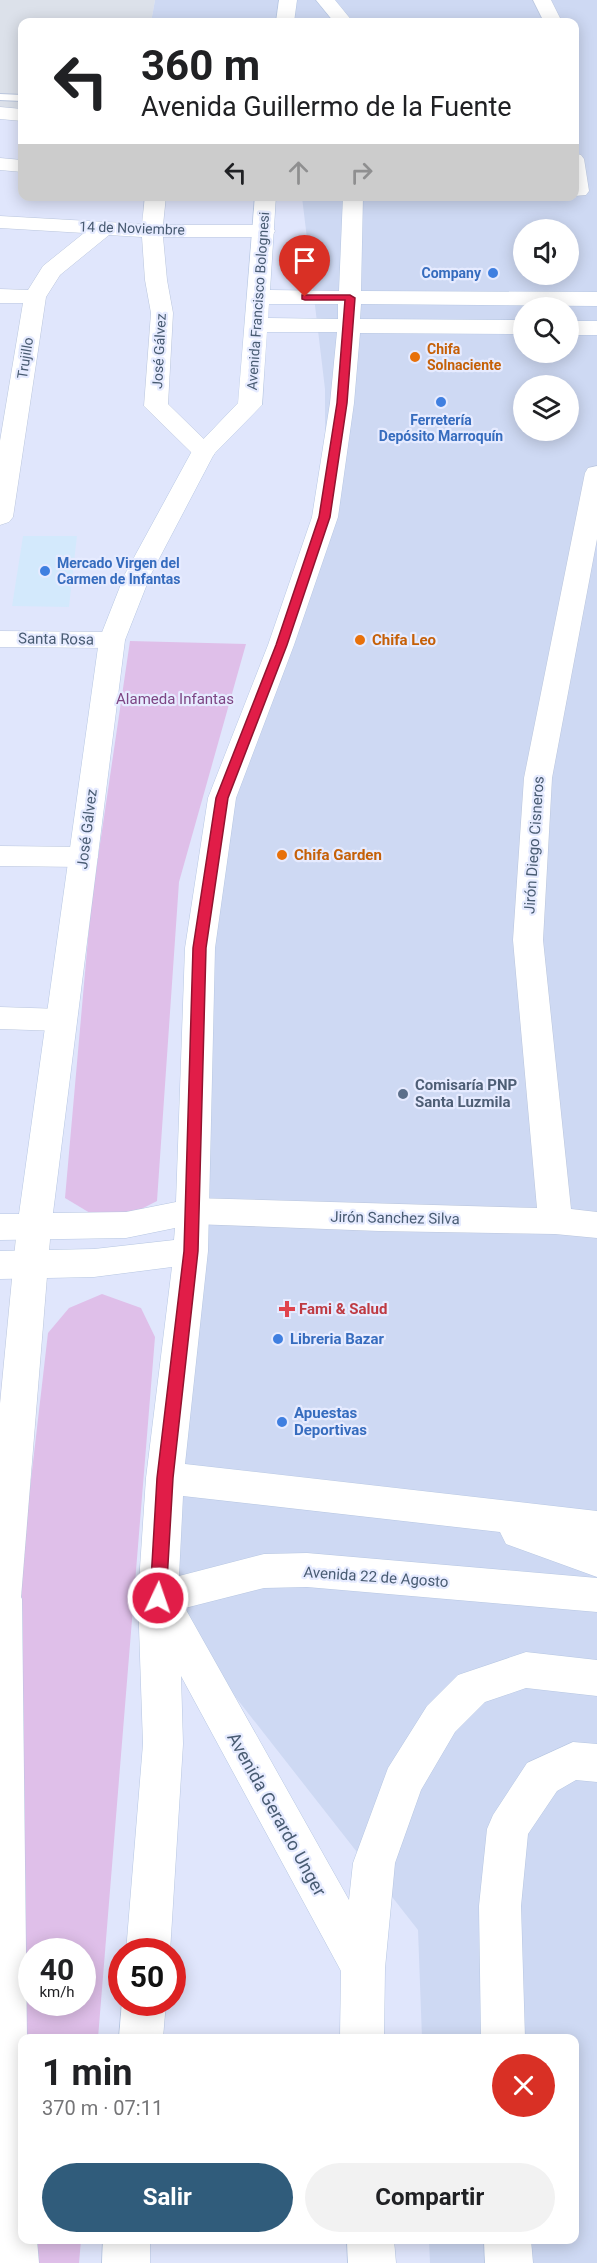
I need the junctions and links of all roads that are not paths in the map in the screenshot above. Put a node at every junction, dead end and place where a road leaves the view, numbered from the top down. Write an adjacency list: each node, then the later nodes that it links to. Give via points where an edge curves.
1 (288, 0): 5 (main road)
2 (325, 0): 6 (main road)
3 (344, 0): 7 (main road)
4 (542, 0): 8 (main road)
5 (286, 18)
6 (341, 18)
7 (345, 18)
8 (551, 18)
9 (0, 97): 10 (lane)
10 (18, 98)
11 (0, 113): 12 (main road)
12 (18, 115)
13 (0, 164): 14 (main road)
14 (18, 166)
15 (155, 201): 20 (main road, José Gálvez)
16 (266, 201): 21 (main road, Avenida Francisco Bolognesi)
17 (353, 201): 26 (main road)
18 (0, 222): 19 (main road, 14 de Noviembre)
19 (104, 228): 20 (main road, 14 de Noviembre); 23 (main road, Trujillo, via 51,271)
20 (152, 231): 21 (main road, 14 de Noviembre); 32 (main road, José Gálvez, via 162,313 156,406)
21 (264, 231): 24 (main road, Avenida Francisco Bolognesi)
22 (0, 296): 23 (main road)
23 (35, 297): 34 (main road, Trujillo)
24 (260, 297): 26 (main road); 27 (main road, Avenida Francisco Bolognesi)
25 (597, 299): 26 (main road)
26 (349, 311): 27 (main road); 28 (main road); 41 (main road, via 342,403 325,517 222,798 200,948)
27 (257, 325): 31 (main road, Avenida Francisco Bolognesi)
28 (513, 326)
29 (579, 328): 30 (main road)
30 (597, 328)
31 (250, 405): 32 (main road, José Gálvez)
32 (204, 451): 36 (main road, José Gálvez, via 138,574)
33 (597, 473): 42 (main road, Jirón Diego Cisneros, via 538,778 528,940)
34 (0, 517)
35 (0, 639): 36 (main road, Santa Rosa)
36 (112, 640): 38 (main road, José Gálvez)
37 (0, 856): 38 (main road)
38 (83, 857): 40 (main road, José Gálvez)
39 (0, 1018): 40 (main road)
40 (61, 1020): 44 (main road, José Gálvez)
41 (192, 1211): 42 (main road, Jirón Sanchez Silva); 44 (main road, Jirón Sanchez Silva, via 126,1225); 45 (main road)
42 (555, 1221): 43 (main road, Jirón Sanchez Silva)
43 (597, 1225)
44 (17, 1227): 46 (main road, José Gálvez)
45 (191, 1251): 46 (main road, via 94,1263); 47 (main road)
46 (15, 1266): 53 (main road, José Gálvez)
47 (165, 1478): 48 (main road); 52 (main road)
48 (457, 1512): 49 (main road); 50 (main road)
49 (597, 1527)
50 (597, 1560)
51 (597, 1595): 52 (main road, Avenida 22 de Agosto, via 307,1570 264,1571)
52 (158, 1598): 56 (main road, via 163,1744); 57 (main road, Avenida Gerardo Unger)
53 (1, 1605): 65 (main road, José Gálvez, via 5,2087)
54 (597, 1678): 57 (main road, via 526,1670 472,1688 441,1719 403,1782 374,1863)
55 (585, 1762): 61 (main road, via 542,1778 508,1829 500,1906)
56 (149, 1938)
57 (363, 1968): 60 (main road, Avenida Gerardo Unger)
58 (143, 2016): 59 (main road)
59 (141, 2034)
60 (362, 2034)
61 (503, 2034)
62 (127, 2244): 66 (main road)
63 (371, 2244): 67 (main road)
64 (508, 2244): 68 (main road)
65 (15, 2263)
66 (126, 2263)
67 (372, 2263)
68 (509, 2263)

